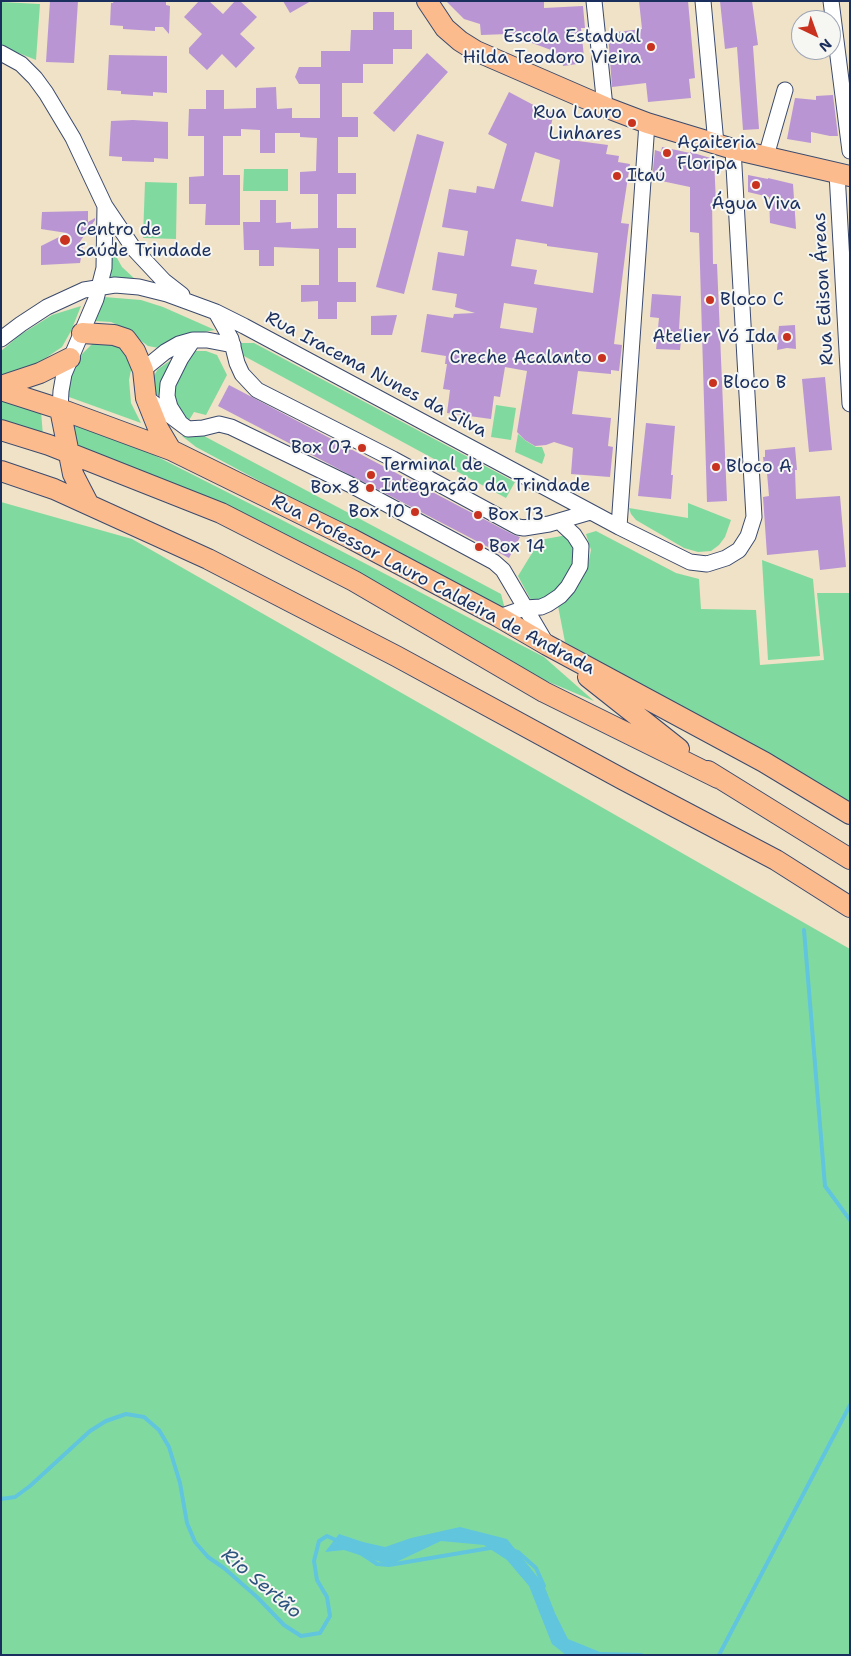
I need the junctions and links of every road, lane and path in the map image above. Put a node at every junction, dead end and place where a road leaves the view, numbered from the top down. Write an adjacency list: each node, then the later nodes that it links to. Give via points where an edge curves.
1 (426, 1): 7 (main road, via 446,28 476,51)
2 (594, 1): 7 (street)
3 (703, 1): 9 (street)
4 (831, 1): 10 (street)
5 (1, 53): 13 (street, via 20,64 46,94 73,138)
6 (785, 90): 11 (street)
7 (605, 107): 8 (main road)
8 (647, 122): 9 (main road); 36 (street)
9 (724, 146): 11 (main road); 36 (street, Rua Iracema Nunes da Silva, via 754,517 739,550 707,564 690,562)
10 (850, 151)
11 (766, 156): 12 (main road)
12 (843, 174): 26 (street, Rua Edison Áreas)
13 (105, 206): 14 (street, via 104,268); 15 (street, via 148,266)
14 (100, 287): 15 (street, Rua Iracema Nunes da Silva, via 139,287); 17 (street); 18 (street, Rua Iracema Nunes da Silva, via 84,290 47,307)
15 (191, 302): 16 (street, Rua Iracema Nunes da Silva)
16 (216, 312): 20 (street); 34 (street, Rua Iracema Nunes da Silva)
17 (82, 333): 21 (street); 22 (main road, via 114,335 126,340)
18 (1, 339)
19 (193, 340): 20 (street); 22 (street, via 165,352); 28 (street, via 168,384 170,407)
20 (233, 345): 35 (street, via 242,374 256,390 518,527)
21 (70, 358): 23 (main road, via 40,374); 27 (street)
22 (143, 370): 25 (main road)
23 (1, 386)
24 (1, 390): 27 (main road, Rua Professor Lauro Caldeira de Andrada)
25 (146, 398): 28 (street); 30 (main road)
26 (850, 404)
27 (60, 409): 30 (main road, Rua Professor Lauro Caldeira de Andrada); 31 (main road)
28 (181, 424): 37 (street, via 188,429 219,424 231,427 349,484 494,562 503,570)
29 (1, 430): 31 (main road)
30 (171, 450): 38 (main road, Rua Professor Lauro Caldeira de Andrada, via 350,538)
31 (67, 452): 33 (main road); 40 (main road, via 221,513 354,581 544,692)
32 (1, 471): 33 (main road)
33 (88, 504): 43 (main road, via 208,559 396,656 776,860)
34 (590, 512): 35 (street); 36 (street, Rua Iracema Nunes da Silva)
35 (559, 521): 37 (street, via 581,546 580,566 560,596 541,607)
36 (619, 527)
37 (525, 608): 38 (street); 39 (street)
38 (499, 617): 39 (main road, Rua Professor Lauro Caldeira de Andrada)
39 (547, 645): 40 (main road); 41 (main road, Rua Professor Lauro Caldeira de Andrada, via 764,762)
40 (718, 778): 42 (main road)
41 (850, 814)
42 (850, 860)
43 (850, 907)

